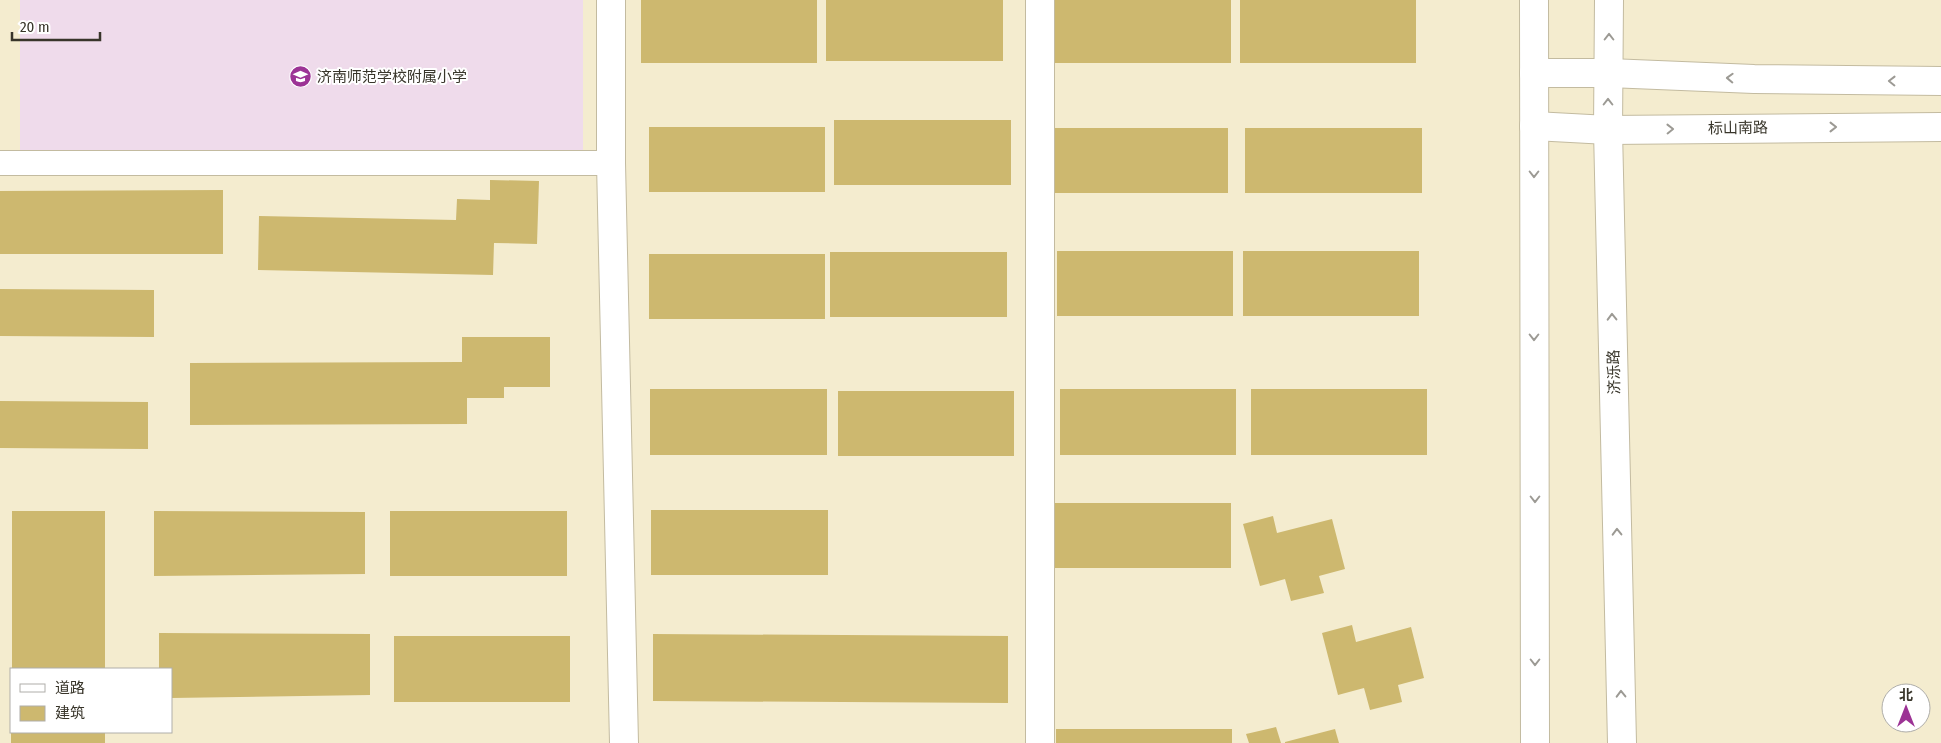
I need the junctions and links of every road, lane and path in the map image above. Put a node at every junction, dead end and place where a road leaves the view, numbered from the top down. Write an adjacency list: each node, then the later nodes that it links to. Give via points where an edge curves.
1 (611, 0): 11 (main road)
2 (1040, 0): 14 (main road)
3 (1534, 0): 5 (main road)
4 (1609, 0): 6 (main road, 济泺路, one-way to 4)
5 (1534, 73): 6 (main road); 8 (main road)
6 (1609, 73): 7 (main road, one-way to 6, via 1754,79); 10 (main road, 济泺路, one-way to 6)
7 (1941, 81)
8 (1534, 126): 10 (main road, 标山南路); 15 (main road, one-way to 15)
9 (1941, 127): 10 (main road, 标山南路, one-way to 9)
10 (1608, 130): 16 (main road, 济泺路, one-way to 10)
11 (611, 162): 12 (street); 13 (main road)
12 (0, 164)
13 (624, 743)
14 (1040, 743)
15 (1535, 743)
16 (1622, 743)

